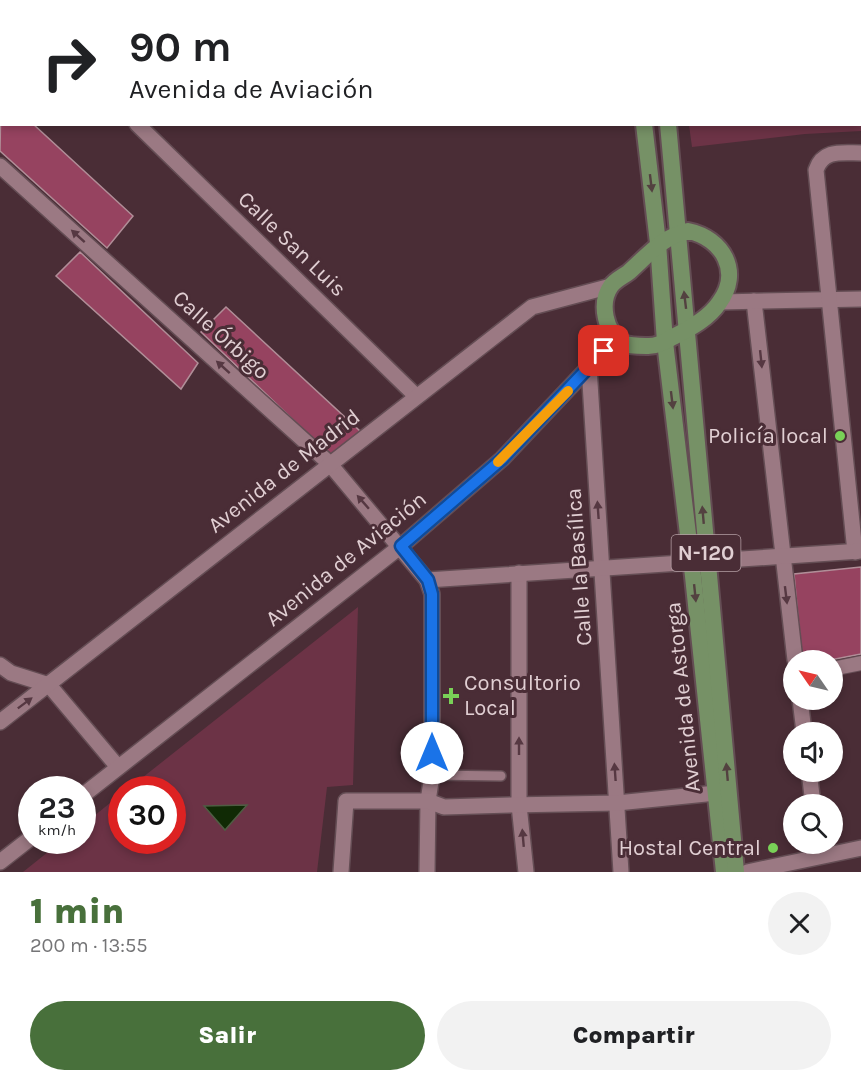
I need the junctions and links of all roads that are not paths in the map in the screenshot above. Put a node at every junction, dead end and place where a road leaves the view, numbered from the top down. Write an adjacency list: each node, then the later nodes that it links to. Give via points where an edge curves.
1 (139, 126): 17 (street, Calle San Luis)
2 (644, 126): 7 (highway, Avenida de Astorga / N-120, one-way to 7)
3 (668, 126): 6 (highway, Avenida de Astorga / N-120)
4 (861, 153): 9 (street, via 830,153 820,160 816,170)
5 (0, 166): 18 (street, Calle Órbigo, one-way to 5)
6 (676, 234): 7 (highway); 12 (highway, via 688,231 708,236 721,248 728,262 729,278); 13 (highway, Avenida de Astorga / N-120, one-way to 6)
7 (658, 243): 8 (highway); 14 (highway, Avenida de Astorga / N-120)
8 (611, 286): 15 (highway, via 605,305 606,320 611,333); 17 (street, Avenida de Madrid, via 532,307)
9 (829, 298): 10 (street); 11 (street); 20 (street)
10 (861, 299)
11 (754, 301): 12 (street); 21 (street, one-way to 21)
12 (721, 302): 13 (highway)
13 (688, 329): 14 (highway); 22 (highway, Avenida de Astorga / N-120, one-way to 13)
14 (665, 342): 15 (highway, via 652,346); 22 (highway, Avenida de Astorga / N-120, one-way to 22)
15 (624, 343): 16 (street, Avenida de Aviación, via 604,351)
16 (589, 367): 19 (street, Avenida de Aviación, via 502,459); 23 (street, Calle la Basílica, one-way to 16)
17 (416, 396): 18 (street, Avenida de Madrid)
18 (329, 463): 19 (street, Calle Órbigo, one-way to 18); 30 (street, Avenida de Madrid)
19 (401, 546): 25 (street, Calle Órbigo); 32 (street, Avenida de Aviación)
20 (858, 552): 21 (street)
21 (781, 557): 22 (street); 26 (street, one-way to 26)
22 (699, 561): 23 (street); 36 (highway, Avenida de Astorga / N-120, one-way to 36); 50 (highway, Avenida de Astorga / N-120, one-way to 22)
23 (602, 568): 24 (street); 38 (street, Calle la Basílica, one-way to 23)
24 (519, 573): 25 (street); 39 (street, one-way to 24)
25 (428, 580): 33 (street, via 432,594)
26 (794, 650)
27 (861, 663): 28 (street)
28 (843, 667)
29 (4, 672): 30 (street)
30 (49, 685): 31 (street, Avenida de Madrid, one-way to 30); 32 (street)
31 (0, 722)
32 (118, 767): 35 (street, Avenida de Aviación)
33 (432, 775): 34 (lane); 37 (street)
34 (501, 776)
35 (96, 785)
36 (716, 793): 38 (street); 49 (highway, Avenida de Astorga / N-120)
37 (428, 801): 39 (street, via 444,807); 45 (street, via 346,801); 46 (street)
38 (617, 802): 39 (street); 48 (street, Calle la Basílica)
39 (519, 805): 47 (street, one-way to 39)
40 (18, 848): 44 (street)
41 (861, 848): 42 (street)
42 (843, 849)
43 (809, 854): 51 (street)
44 (0, 862)
45 (341, 872)
46 (427, 872)
47 (526, 872)
48 (621, 872)
49 (724, 872)
50 (736, 872)
51 (747, 872)

